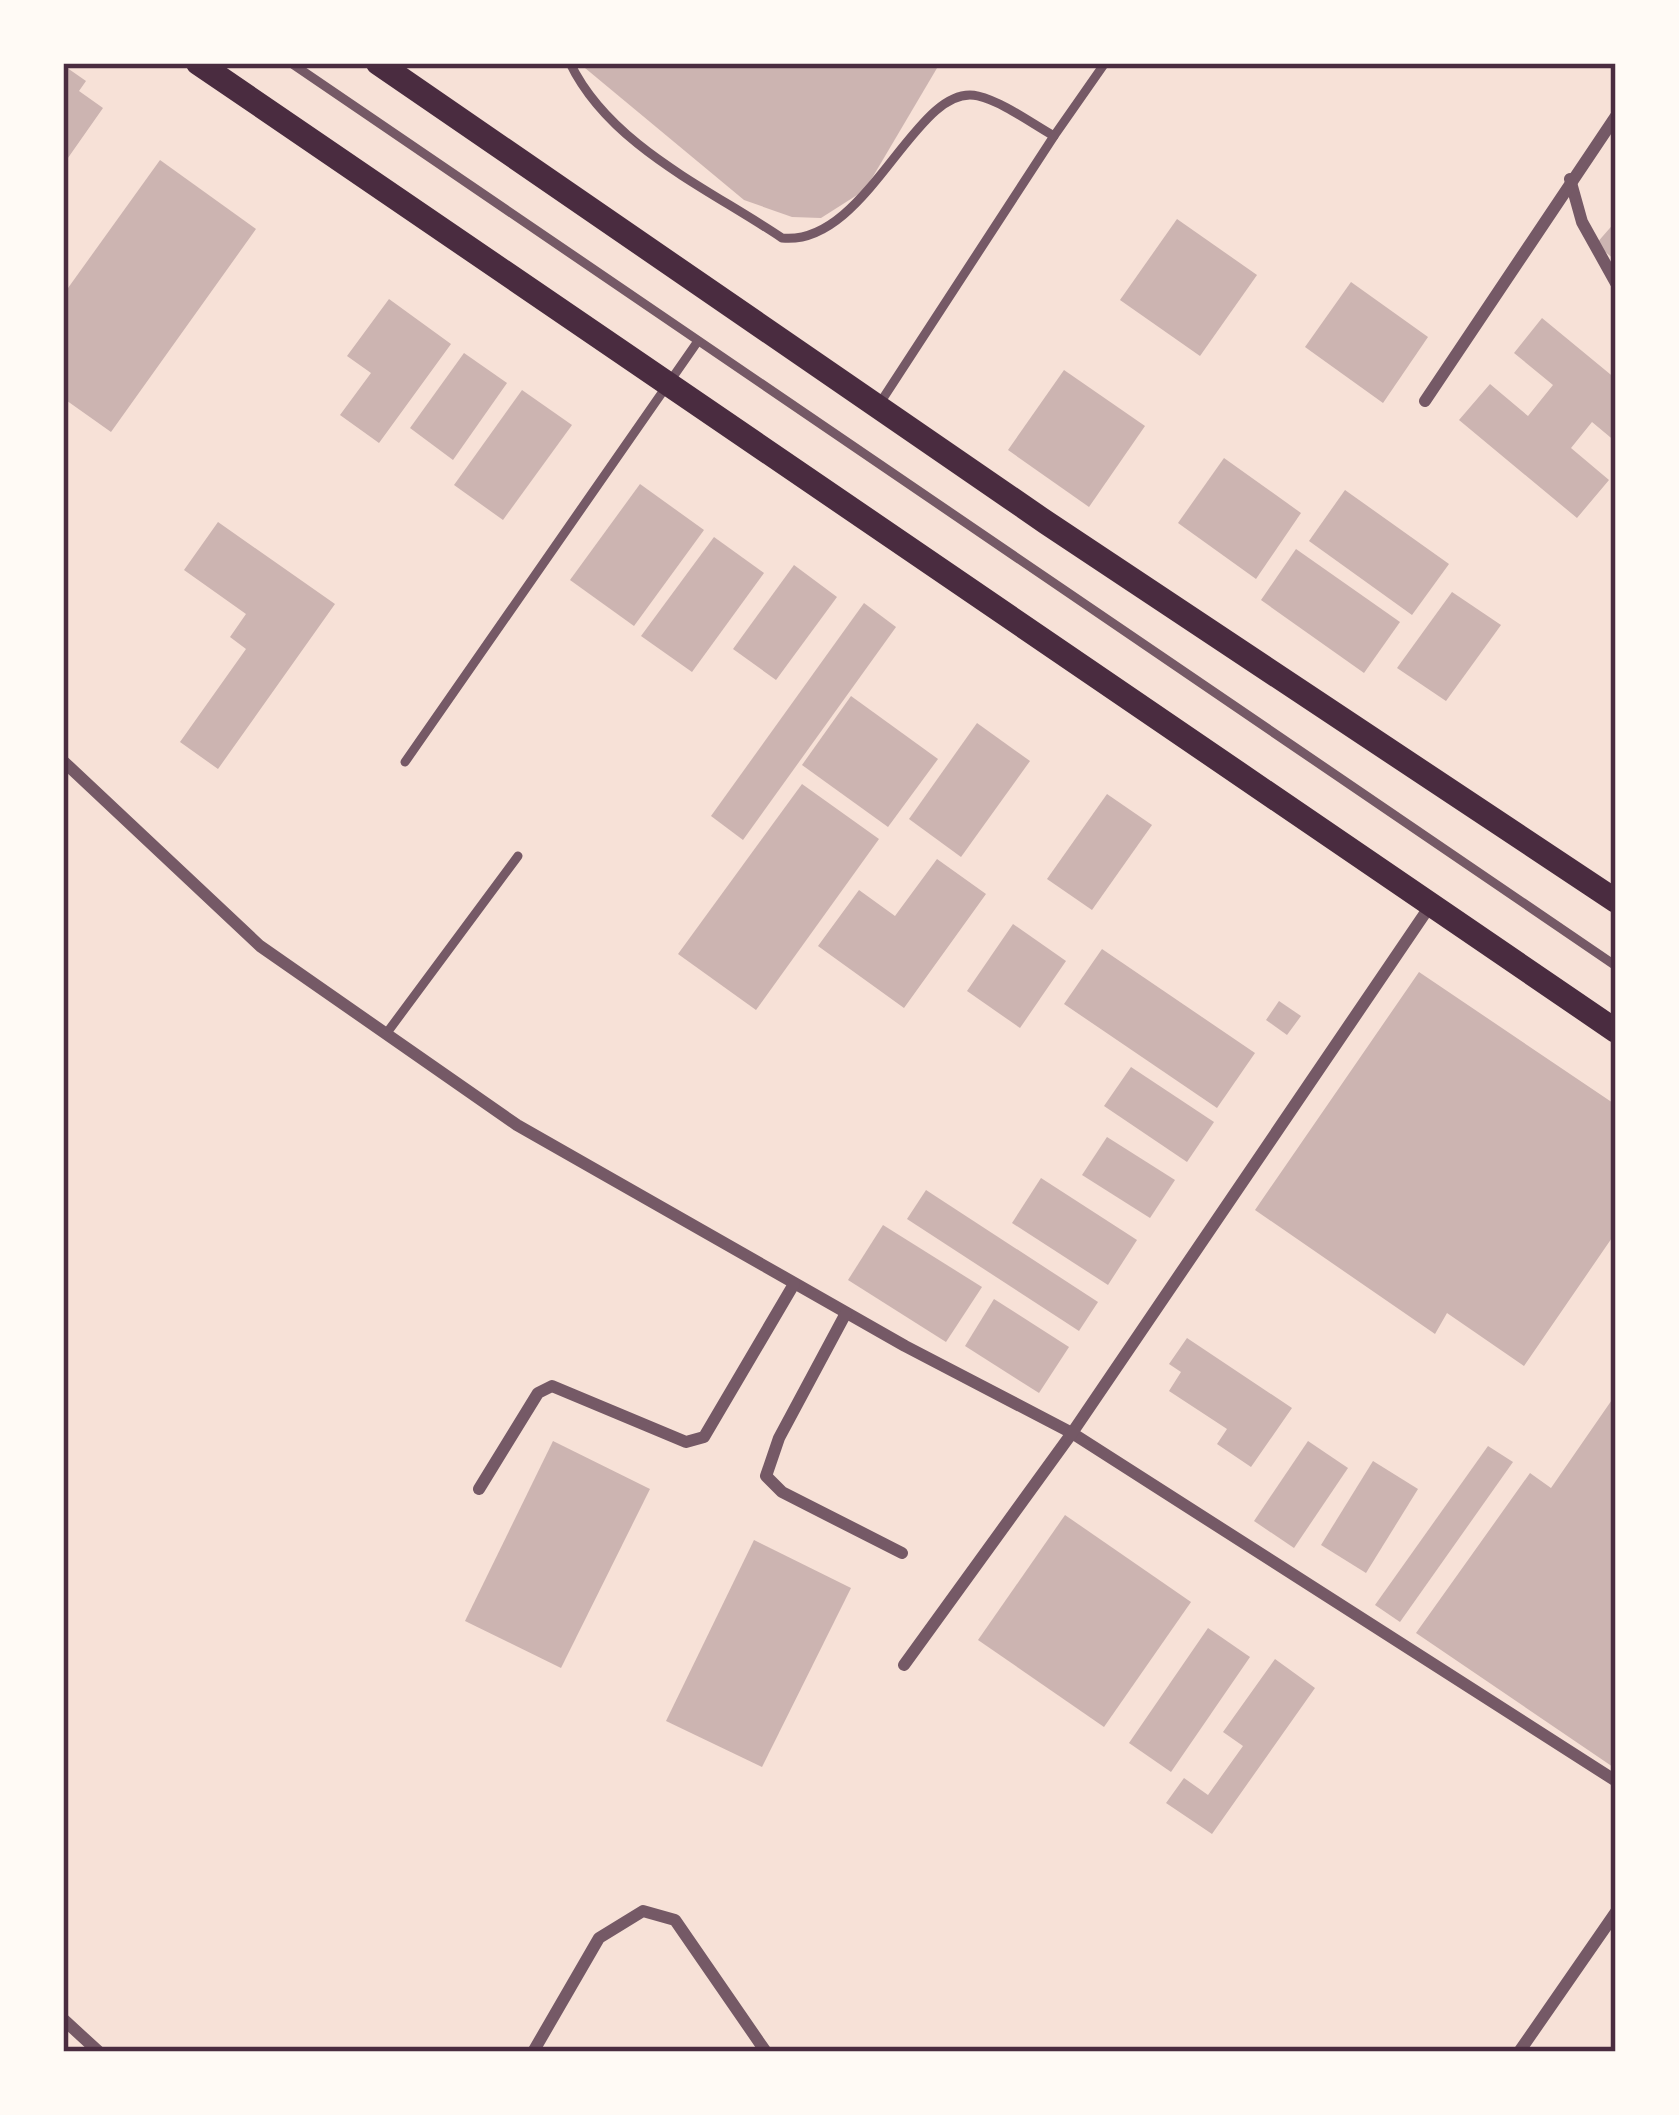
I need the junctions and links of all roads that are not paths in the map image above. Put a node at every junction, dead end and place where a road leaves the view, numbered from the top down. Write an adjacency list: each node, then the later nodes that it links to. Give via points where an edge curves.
1 (198, 63): 11 (main road)
2 (291, 63): 10 (lane)
3 (378, 63): 13 (main road)
4 (570, 63): 7 (lane, via 614,128 782,238 832,229 945,102 978,96)
5 (1105, 63): 7 (lane)
6 (1616, 116): 8 (street)
7 (1054, 136): 13 (lane)
8 (1570, 179): 9 (street, via 1582,222); 12 (street)
9 (1616, 283)
10 (698, 341): 11 (lane); 19 (lane)
11 (666, 387): 15 (lane); 18 (main road)
12 (1425, 400)
13 (878, 405): 17 (main road)
14 (63, 761): 21 (street, via 260,946)
15 (405, 762)
16 (518, 856): 21 (lane)
17 (1616, 901)
18 (1432, 902): 20 (main road); 24 (street)
19 (1616, 966)
20 (1616, 1031)
21 (386, 1034): 22 (street, via 517,1125)
22 (794, 1284): 23 (street); 25 (street, via 704,1437 686,1442 552,1386 538,1393)
23 (846, 1313): 24 (street); 26 (street, via 766,1476 782,1492)
24 (1072, 1433): 27 (street); 28 (street)
25 (479, 1489)
26 (902, 1553)
27 (904, 1665)
28 (1616, 1781)
29 (1616, 1912): 34 (street)
30 (63, 2019): 31 (street)
31 (99, 2052)
32 (532, 2052): 33 (street, via 599,1938 643,1911 675,1920)
33 (766, 2052)
34 (1519, 2052)

